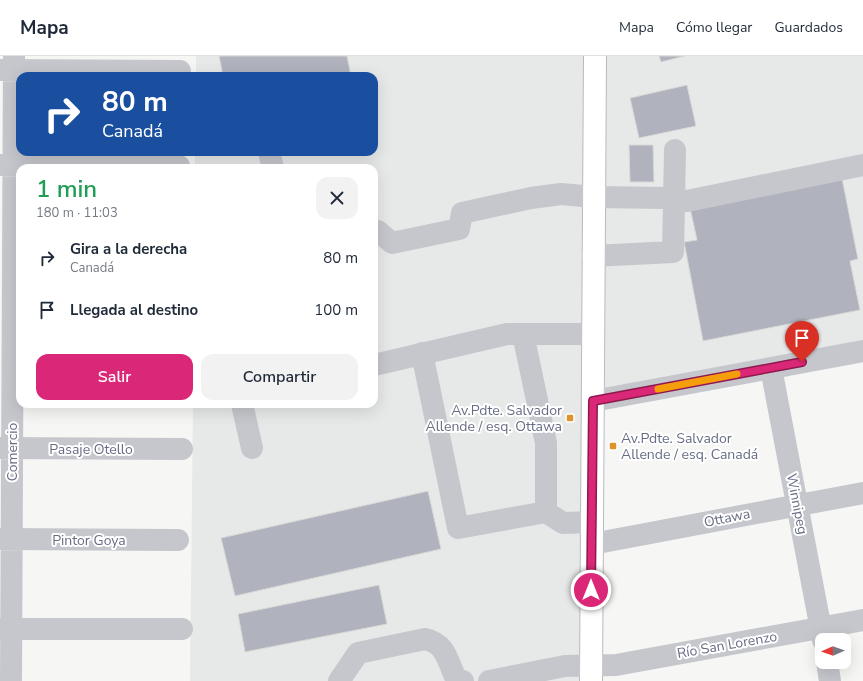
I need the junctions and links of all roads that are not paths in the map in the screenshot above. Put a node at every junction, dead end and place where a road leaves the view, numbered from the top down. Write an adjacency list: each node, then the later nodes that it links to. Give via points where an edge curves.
1 (595, 56): 7 (main road)
2 (9, 66): 3 (street); 5 (street, Comercio)
3 (180, 71)
4 (675, 150): 8 (street)
5 (7, 165): 11 (street, Comercio)
6 (863, 165): 8 (street, via 687,201)
7 (594, 197): 8 (street); 9 (street, via 561,194 462,213 458,229 392,243); 10 (main road)
8 (675, 199): 10 (street, via 673,252)
9 (378, 231)
10 (594, 256): 13 (main road)
11 (11, 258): 16 (street, Comercio)
12 (522, 334): 13 (street); 15 (street, via 507,334); 26 (street, via 546,443)
13 (593, 334): 19 (main road)
14 (863, 351): 18 (street)
15 (422, 353): 17 (street); 26 (street, via 458,528)
16 (11, 354): 21 (street, Comercio)
17 (378, 363)
18 (771, 368): 19 (street); 25 (street, Winnipeg)
19 (593, 401): 27 (main road)
20 (243, 408): 22 (street)
21 (6, 448): 23 (street, Pasaje Otello); 28 (street, Comercio)
22 (252, 448)
23 (182, 449)
24 (863, 493): 25 (street, Ottawa)
25 (797, 505): 30 (street, Ottawa); 34 (street, Winnipeg)
26 (546, 512): 27 (street, via 563,523)
27 (592, 522): 30 (main road)
28 (6, 539): 29 (street, Pintor Goya); 32 (street, Comercio)
29 (178, 540)
30 (592, 544): 38 (main road)
31 (863, 620): 35 (street, Río San Lorenzo)
32 (6, 629): 33 (street); 39 (street, Comercio)
33 (182, 629)
34 (821, 633)
35 (824, 633)
36 (815, 635): 38 (street, Río San Lorenzo, via 616,665)
37 (828, 669): 43 (street)
38 (591, 674): 42 (street, Río San Lorenzo, via 565,666)
39 (11, 681)
40 (339, 681): 41 (street, via 358,653 425,639 435,641 442,647 456,679)
41 (463, 681)
42 (488, 681)
43 (830, 681)

